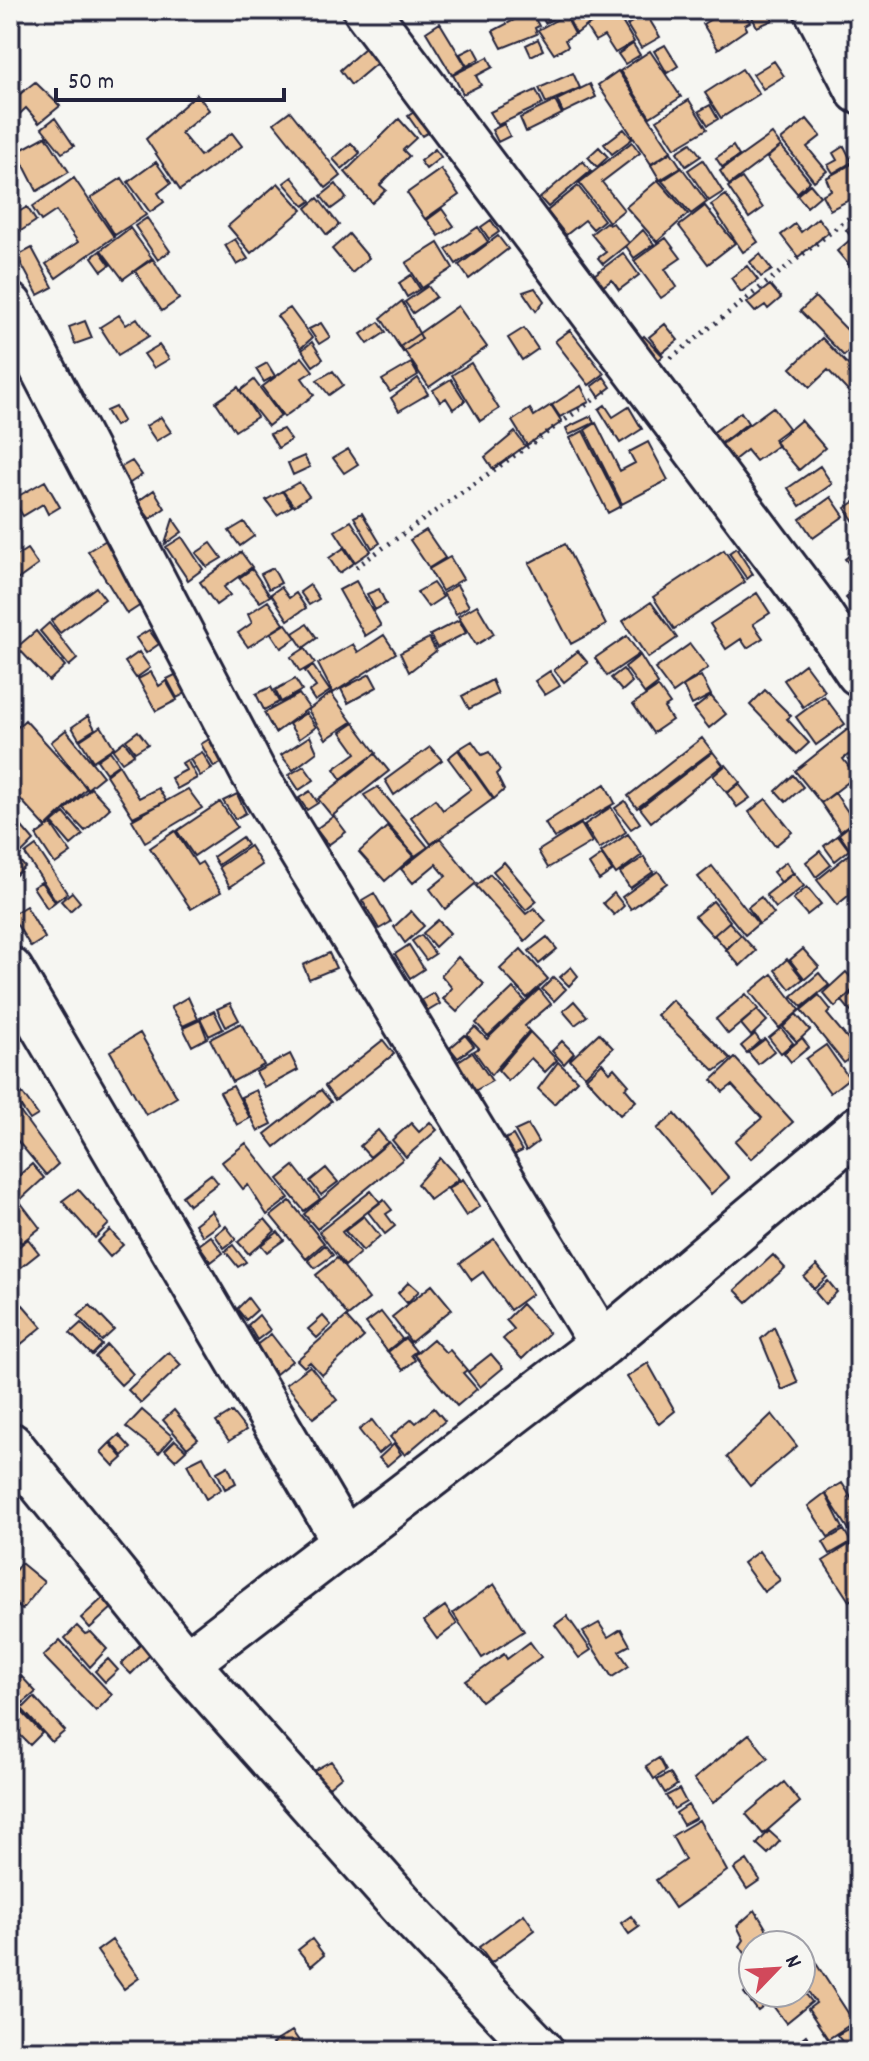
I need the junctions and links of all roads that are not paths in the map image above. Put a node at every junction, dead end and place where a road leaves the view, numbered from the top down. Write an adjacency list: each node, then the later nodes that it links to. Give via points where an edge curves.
1 (366, 10): 5 (street)
2 (817, 10): 3 (street)
3 (859, 91)
4 (10, 306): 8 (street, via 253,772)
5 (859, 673)
6 (10, 970): 10 (street)
7 (859, 1128): 8 (street)
8 (602, 1344): 10 (street)
9 (10, 1445): 11 (street)
10 (344, 1540): 11 (street)
11 (186, 1663): 12 (street, via 409,1913)
12 (541, 2051)

